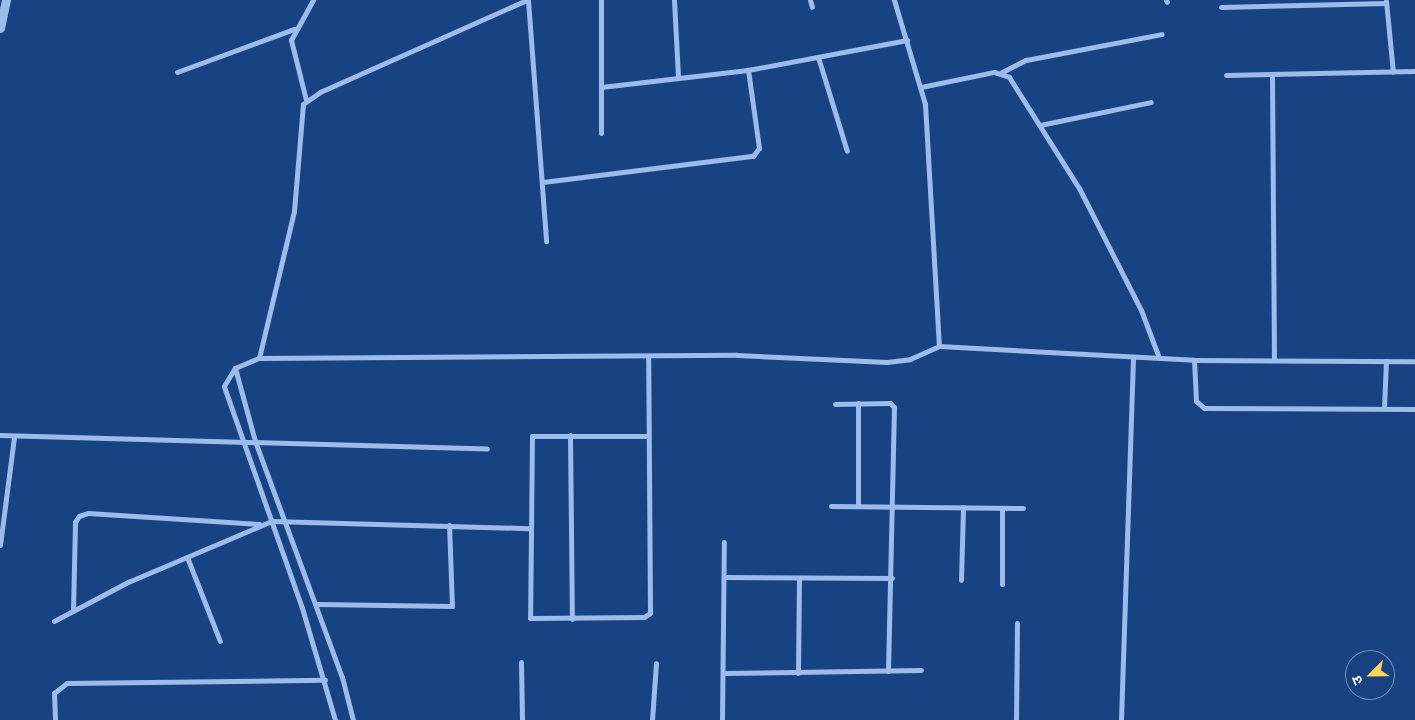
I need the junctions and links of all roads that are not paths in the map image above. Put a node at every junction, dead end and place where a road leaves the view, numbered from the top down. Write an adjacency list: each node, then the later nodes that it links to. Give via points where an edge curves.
1 (6, 0): 12 (street)
2 (313, 0): 13 (street)
3 (528, 0): 27 (street); 32 (street)
4 (601, 0): 26 (street)
5 (674, 0): 24 (street)
6 (810, 0): 10 (street)
7 (894, 0): 15 (street)
8 (1386, 1): 9 (street); 20 (street)
9 (1325, 2): 11 (street)
10 (812, 7)
11 (1221, 7)
12 (0, 28)
13 (294, 29): 18 (street); 27 (street, via 292,50)
14 (1162, 34): 19 (street, via 1026,60)
15 (907, 40): 16 (street); 25 (street)
16 (818, 57): 17 (street); 31 (street)
17 (748, 70): 24 (street); 32 (street, via 759,148 753,156)
18 (177, 72)
19 (1002, 72): 25 (street); 29 (street)
20 (1393, 72): 21 (street); 22 (street)
21 (1415, 72)
22 (1272, 74): 23 (street); 39 (street)
23 (1226, 75)
24 (678, 77): 26 (street)
25 (922, 86): 34 (street, via 929,150)
26 (601, 87): 30 (street)
27 (306, 100): 36 (street, via 301,109 294,211)
28 (1151, 102): 29 (street)
29 (1040, 125): 38 (street, via 1110,247 1141,310)
30 (601, 133)
31 (846, 151)
32 (543, 182): 33 (street)
33 (546, 241)
34 (939, 346): 35 (street, via 910,359 887,362 737,355); 37 (street)
35 (648, 357): 36 (street); 50 (street)
36 (259, 358): 43 (street)
37 (1133, 358): 38 (street); 94 (street)
38 (1159, 358): 40 (street)
39 (1274, 359): 40 (street); 42 (street)
40 (1194, 360): 46 (street, via 1196,401 1204,408)
41 (1415, 361): 42 (street)
42 (1386, 362): 46 (street)
43 (235, 368): 52 (street, via 224,386); 53 (street)
44 (858, 403): 45 (street); 56 (street); 57 (street, via 890,403 894,407)
45 (835, 404)
46 (1384, 408): 47 (street)
47 (1415, 409)
48 (0, 435): 51 (street)
49 (570, 435): 50 (street); 65 (street, via 537,433 530,438); 76 (street)
50 (648, 436): 76 (street, via 650,613 644,617)
51 (14, 437): 52 (street); 67 (street)
52 (241, 441): 53 (street); 62 (street)
53 (256, 441): 54 (street); 61 (street)
54 (487, 449)
55 (831, 506): 56 (street)
56 (858, 506): 57 (street)
57 (893, 507): 58 (street); 70 (street)
58 (962, 507): 59 (street); 72 (street)
59 (1002, 508): 60 (street); 73 (street)
60 (1023, 508)
61 (285, 520): 62 (street); 64 (street); 74 (street)
62 (272, 521): 63 (street); 86 (street)
63 (261, 524): 68 (street); 75 (street, via 88,513 79,516 75,522)
64 (449, 525): 65 (street); 74 (street, via 452,606)
65 (529, 528): 76 (street, via 528,614 538,620)
66 (724, 542): 69 (street)
67 (0, 545)
68 (187, 556): 75 (street); 79 (street)
69 (724, 577): 71 (street); 84 (street)
70 (892, 578): 71 (street); 83 (street)
71 (799, 579): 85 (street)
72 (961, 580)
73 (1002, 584)
74 (317, 604): 89 (street)
75 (72, 611): 77 (street)
76 (572, 619)
77 (54, 621)
78 (1017, 624): 93 (street)
79 (220, 642)
80 (521, 662): 90 (street)
81 (656, 663): 91 (street)
82 (921, 670): 83 (street)
83 (888, 671): 85 (street)
84 (724, 673): 85 (street); 92 (street)
85 (798, 673)
86 (325, 680): 87 (street, via 67,684 54,693); 88 (street)
87 (55, 720)
88 (335, 720)
89 (353, 720)
90 (522, 720)
91 (652, 720)
92 (722, 720)
93 (1016, 720)
94 (1121, 720)

